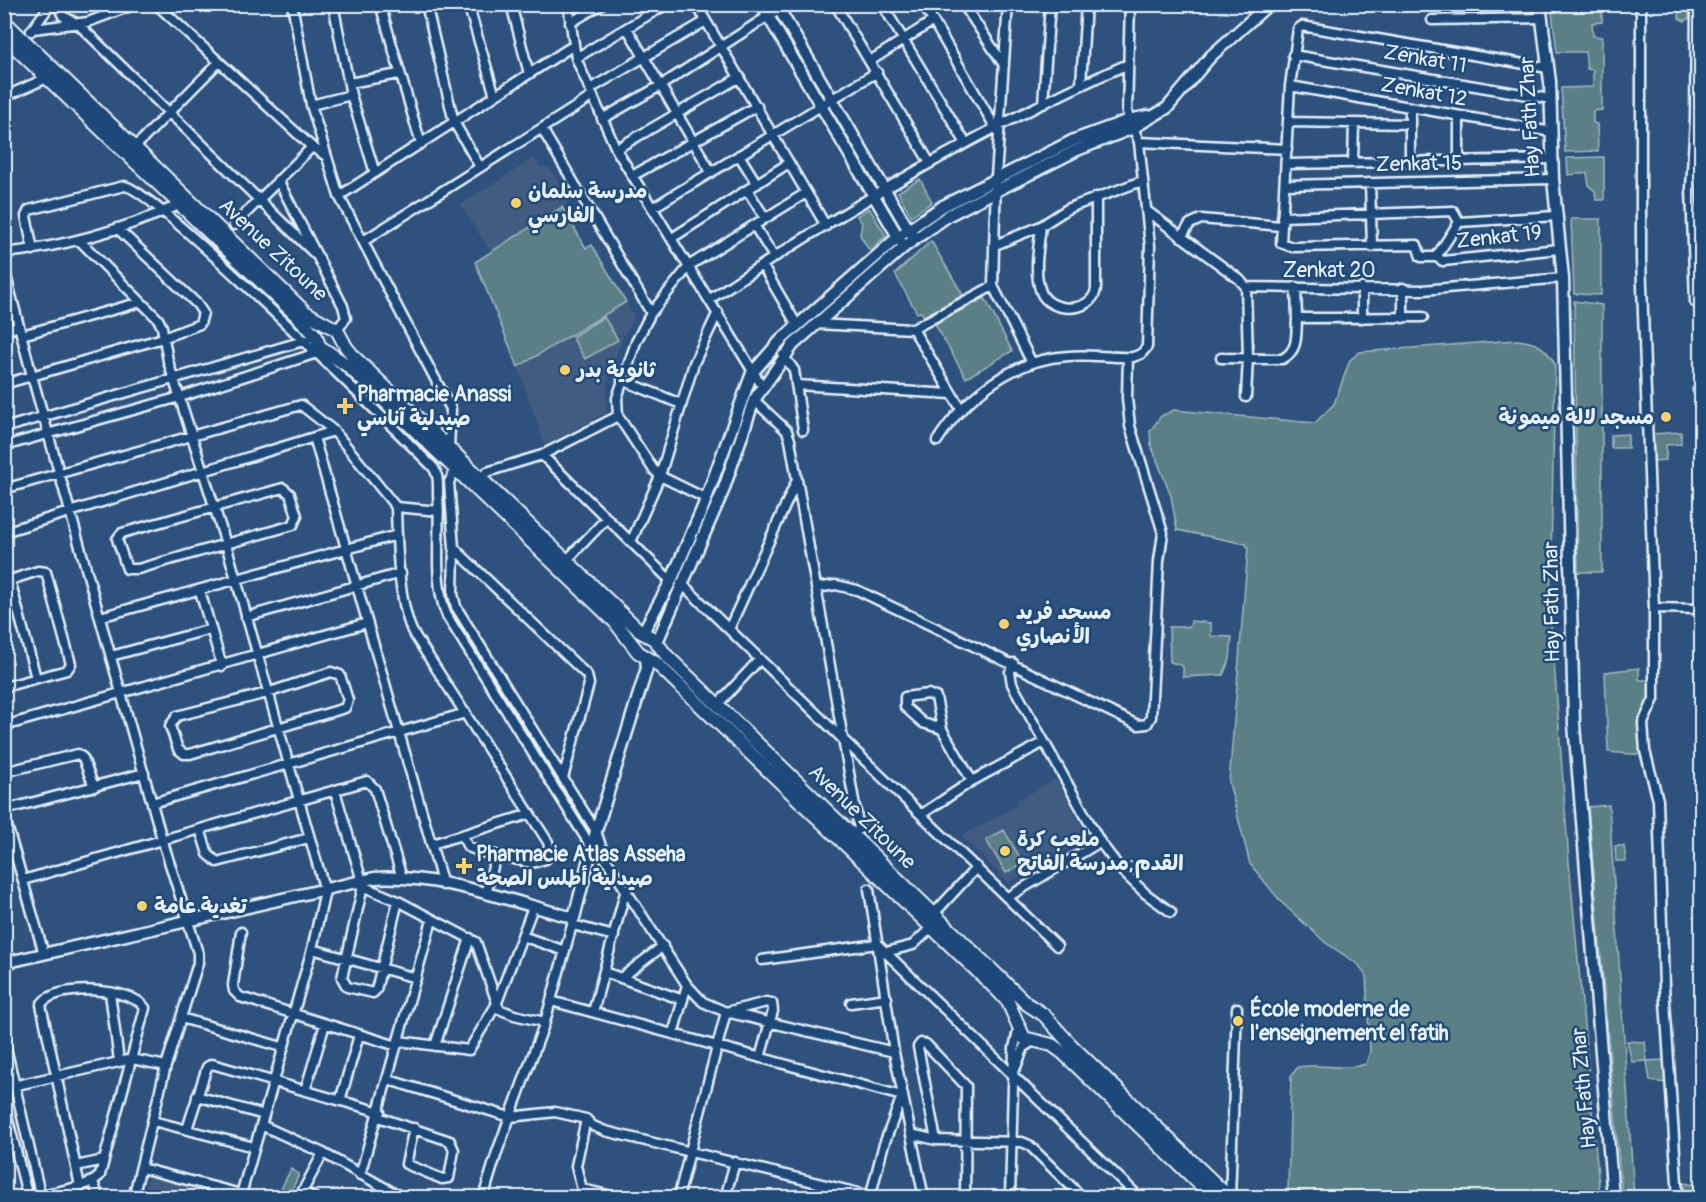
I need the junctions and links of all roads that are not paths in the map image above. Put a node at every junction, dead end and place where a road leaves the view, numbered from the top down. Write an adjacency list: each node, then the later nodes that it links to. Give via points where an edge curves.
1 (51, 4): 39 (street)
2 (57, 4): 37 (street, via 63,16)
3 (136, 4): 37 (street)
4 (156, 4): 49 (street)
5 (292, 4): 69 (street)
6 (333, 4): 58 (street)
7 (380, 4): 54 (street)
8 (426, 4): 77 (street)
9 (468, 4): 64 (street)
10 (511, 4): 55 (street)
11 (568, 4): 36 (street)
12 (602, 4): 36 (street)
13 (667, 4): 38 (street)
14 (696, 4): 34 (street)
15 (760, 4): 30 (street)
16 (835, 4): 48 (street)
17 (882, 4): 42 (street)
18 (922, 4): 35 (street)
19 (963, 4): 51 (street)
20 (1008, 4): 51 (street)
21 (1050, 4): 68 (street)
22 (1086, 4): 59 (street)
23 (1112, 4): 28 (street)
24 (1269, 4): 80 (street, via 1211,56 1174,101 1159,114)
25 (1540, 4): 31 (street, Hay Fath Zhar)
26 (1641, 4): 237 (street, via 1641,259)
27 (1696, 4): 164 (street, via 1691,188)
28 (1130, 5): 50 (street)
29 (780, 6): 30 (street); 67 (street)
30 (768, 16): 44 (street); 71 (street)
31 (1542, 18): 32 (street); 52 (street, Hay Fath Zhar)
32 (1432, 20)
33 (4, 21): 41 (main road, Avenue Zitoune)
34 (706, 21): 44 (street); 46 (street)
35 (933, 21): 42 (street); 82 (street)
36 (570, 23): 43 (street)
37 (78, 24): 39 (street); 73 (street)
38 (627, 28): 46 (street); 47 (street)
39 (33, 29): 41 (street)
40 (4, 37): 57 (main road, Avenue Zitoune)
41 (23, 39): 90 (main road, Avenue Zitoune)
42 (903, 40): 48 (street); 87 (street)
43 (574, 45): 47 (street); 55 (street)
44 (723, 47): 56 (street); 60 (street)
45 (1293, 56): 52 (street, via 1299,28 1313,28); 61 (street); 66 (street, Zenkat 11)
46 (643, 57): 60 (street); 62 (street)
47 (576, 58): 62 (street)
48 (870, 61): 53 (street)
49 (218, 63): 73 (street); 91 (street)
50 (1128, 64): 59 (street); 80 (street)
51 (1004, 65): 82 (street)
52 (1548, 68): 66 (street, Hay Fath Zhar)
53 (877, 72): 67 (street); 100 (street)
54 (399, 74): 58 (street); 89 (street)
55 (529, 74): 64 (street)
56 (740, 77): 70 (street); 74 (street)
57 (47, 78): 65 (street); 122 (main road, Avenue Zitoune)
58 (349, 83): 63 (street)
59 (1081, 84): 68 (street)
60 (660, 86): 74 (street); 76 (street)
61 (1290, 86): 72 (street, Zenkat 12); 78 (street)
62 (591, 92): 76 (street); 83 (street)
63 (351, 95): 69 (street); 105 (street)
64 (495, 96): 77 (street)
65 (4, 97)
66 (1551, 99): 84 (street, Hay Fath Zhar)
67 (831, 100): 71 (street); 115 (street)
68 (1043, 104): 82 (street)
69 (311, 105): 95 (street)
70 (757, 106): 85 (street); 86 (street)
71 (820, 106): 85 (street); 119 (street)
72 (1410, 108): 75 (street, Zenkat 12); 81 (street)
73 (168, 113): 90 (street); 121 (street)
74 (676, 113): 86 (street); 92 (street)
75 (1459, 116): 84 (street, Zenkat 12); 97 (street)
76 (602, 119): 92 (street)
77 (454, 122): 89 (street); 103 (street)
78 (1288, 122): 79 (street); 93 (street)
79 (1354, 123): 81 (street); 101 (street)
80 (1131, 124): 88 (street); 107 (street, via 1074,140); 114 (street)
81 (1410, 124): 98 (street)
82 (997, 126): 87 (street); 107 (street)
83 (542, 129): 103 (street); 166 (street)
84 (1552, 132): 96 (street, Hay Fath Zhar)
85 (773, 135): 94 (street); 99 (street)
86 (693, 141): 104 (street); 106 (street)
87 (965, 142): 100 (street)
88 (1139, 142): 93 (street); 110 (street)
89 (421, 144): 105 (street)
90 (136, 146): 176 (main road, Avenue Zitoune, via 305,312)
91 (312, 147): 95 (street); 109 (street)
92 (616, 149): 106 (street)
93 (1287, 149): 102 (street)
94 (739, 155): 104 (street); 112 (street)
95 (326, 156): 118 (street)
96 (1553, 159): 97 (street); 108 (street, Hay Fath Zhar)
97 (1460, 161): 98 (street)
98 (1410, 162): 101 (street)
99 (789, 163): 112 (street); 117 (street)
100 (930, 163): 115 (street)
101 (1353, 163): 102 (street)
102 (1287, 164): 113 (street)
103 (480, 167): 142 (street)
104 (711, 172): 123 (street)
105 (375, 173): 118 (street)
106 (632, 176): 123 (street)
107 (996, 177): 114 (street); 136 (street)
108 (1553, 179): 111 (street, Zenkat 15); 127 (street, Hay Fath Zhar)
109 (278, 180): 121 (street); 150 (street)
110 (1142, 181): 120 (street); 125 (street)
111 (1370, 183): 113 (street, Zenkat 15); 126 (street)
112 (757, 184): 116 (street)
113 (1285, 184): 129 (street)
114 (997, 189): 140 (street); 143 (street)
115 (885, 190): 119 (street); 136 (street)
116 (748, 191): 128 (street); 139 (street)
117 (806, 193): 128 (street); 133 (street)
118 (339, 196): 142 (street)
119 (874, 197): 133 (street); 137 (street)
120 (1096, 197): 134 (street); 134 (street, via 1096,289 1087,304 1057,306 1042,295 1037,270)
121 (258, 200): 131 (street); 150 (street)
122 (179, 205): 124 (street); 178 (main road, Avenue Zitoune)
123 (652, 208): 139 (street)
124 (164, 211): 135 (street); 147 (street, via 129,186 33,208 26,216); 178 (street)
125 (1147, 211): 138 (street); 181 (street, via 1147,347 1141,354)
126 (1371, 214): 129 (street); 130 (street, via 1453,211); 145 (street)
127 (1556, 216): 130 (street); 146 (street, Hay Fath Zhar)
128 (765, 218): 132 (street)
129 (1282, 221): 138 (street, via 1201,219 1190,224); 145 (street, via 1280,239 1286,247)
130 (1459, 222): 151 (street)
131 (234, 225)
132 (754, 225): 149 (street); 152 (street)
133 (826, 226): 149 (street)
134 (1041, 226): 143 (street)
135 (117, 228): 141 (street); 177 (street, via 203,313 198,326)
136 (908, 229): 137 (street); 140 (street)
137 (898, 237): 144 (street); 172 (street)
138 (1181, 237): 157 (street)
139 (672, 238): 152 (street)
140 (914, 239): 144 (street)
141 (78, 240): 147 (street); 163 (street)
142 (365, 240): 208 (street, via 451,409)
143 (995, 245): 156 (street)
144 (904, 247): 171 (street)
145 (1372, 247): 151 (street, via 1417,245 1422,257)
146 (1559, 249): 151 (street, Zenkat 19); 155 (street, Hay Fath Zhar)
147 (33, 250): 148 (street)
148 (4, 253)
149 (774, 257): 153 (street)
150 (319, 258): 176 (street, via 345,311 346,318)
151 (1440, 259)
152 (690, 265): 162 (street); 166 (street)
153 (762, 265): 162 (street); 172 (street)
154 (4, 268): 161 (street)
155 (1563, 278): 160 (street, Zenkat 20, via 1450,289); 410 (street, Hay Fath Zhar, via 1574,724)
156 (993, 286): 173 (street); 184 (street)
157 (1246, 287): 158 (street, Zenkat 20); 182 (street)
158 (1296, 287): 159 (street, Zenkat 20); 168 (street)
159 (1362, 288): 160 (street, Zenkat 20); 169 (street)
160 (1403, 288): 170 (street)
161 (7, 290): 175 (street)
162 (710, 299): 165 (street)
163 (141, 302): 175 (street); 177 (street, via 161,323)
164 (1695, 302)
165 (718, 312): 185 (street); 196 (street, via 694,363)
166 (651, 313): 188 (street)
167 (1423, 317): 170 (street)
168 (1297, 318): 169 (street); 182 (street, via 1294,349 1287,357)
169 (1362, 318): 170 (street)
170 (1403, 318)
171 (816, 324): 173 (street); 180 (street)
172 (797, 325): 185 (street)
173 (914, 329): 192 (street)
174 (4, 331): 175 (street)
175 (20, 331): 186 (street)
176 (336, 331): 178 (main road, via 321,328); 179 (main road, via 338,345); 208 (main road, Avenue Zitoune, via 355,358)
177 (163, 338): 186 (street); 187 (street)
178 (312, 339): 179 (main road, Avenue Zitoune); 187 (street)
179 (323, 351): 193 (street); 210 (main road, Avenue Zitoune, via 348,366); 220 (street, via 434,467)
180 (783, 355): 190 (street, via 794,370); 191 (street)
181 (1128, 357): 184 (street, via 1069,356); 251 (street, via 1130,426 1163,533 1150,720 1138,725)
182 (1248, 357): 183 (street); 194 (street)
183 (1221, 358)
184 (1032, 363): 197 (street, via 988,386)
185 (752, 373): 191 (street); 217 (street)
186 (32, 376): 189 (street); 198 (street)
187 (174, 378): 193 (street); 198 (street)
188 (622, 380): 196 (street); 199 (street)
189 (4, 384)
190 (796, 385): 192 (street); 201 (street)
191 (762, 386): 195 (street)
192 (952, 394): 197 (street)
193 (180, 397): 203 (street); 204 (street)
194 (1246, 397)
195 (754, 400): 215 (street, via 788,431); 233 (street, via 723,491)
196 (681, 404): 213 (street)
197 (961, 409): 206 (street)
198 (43, 416): 200 (street); 203 (street)
199 (618, 416): 209 (street); 213 (street)
200 (4, 428)
201 (803, 430)
202 (334, 431): 204 (street, via 299,405); 205 (street); 219 (street)
203 (48, 435): 207 (street); 212 (street)
204 (192, 435): 211 (street); 212 (street)
205 (314, 437): 211 (street); 227 (street)
206 (937, 441)
207 (4, 446)
208 (449, 449): 214 (main road, Avenue Zitoune)
209 (542, 455): 214 (street, via 487,472); 222 (street)
210 (456, 470): 228 (street, via 449,482); 246 (main road, Avenue Zitoune, via 615,622)
211 (203, 471): 218 (street); 221 (street)
212 (59, 472): 216 (street); 221 (street)
213 (660, 476): 217 (street); 225 (street)
214 (480, 479): 229 (main road, Avenue Zitoune)
215 (797, 479): 235 (street); 243 (street)
216 (4, 489)
217 (707, 499): 233 (street)
218 (216, 507): 226 (street); 226 (street, via 281,488 290,494 297,516 293,525); 226 (street, via 122,533 117,539 124,565 127,569 138,569)
219 (396, 507): 220 (street); 224 (street)
220 (440, 511): 286 (street, via 440,594 447,616)
221 (71, 512): 223 (street); 239 (street)
222 (607, 518): 225 (street); 229 (street)
223 (4, 532)
224 (397, 535): 227 (street); 230 (street)
225 (631, 542): 233 (street)
226 (226, 544): 231 (street)
227 (346, 547): 231 (street); 234 (street)
228 (454, 548): 268 (street, via 456,607); 268 (street, via 587,675 589,684)
229 (566, 561): 244 (main road, Avenue Zitoune)
230 (401, 573): 234 (street); 258 (street, via 412,631)
231 (236, 580): 236 (street); 240 (street)
232 (7, 581): 253 (street); 253 (street, via 46,572 71,661 69,669)
233 (676, 582): 243 (street); 244 (street); 245 (street)
234 (356, 585): 240 (street); 241 (street)
235 (816, 588): 251 (street, via 836,585 857,590); 263 (street)
236 (200, 591): 239 (street); 242 (street)
237 (1654, 608): 238 (street); 411 (street, via 1654,699 1643,723 1658,800 1664,986)
238 (1701, 609)
239 (100, 617): 247 (street)
240 (246, 617): 248 (street)
241 (368, 623): 248 (street); 262 (street)
242 (211, 628): 247 (street); 252 (street)
243 (729, 629): 250 (street)
244 (644, 633): 245 (main road, Avenue Zitoune); 246 (main road, via 635,638)
245 (657, 644): 249 (main road, via 657,655); 257 (main road, Avenue Zitoune)
246 (635, 647): 249 (main road, Avenue Zitoune)
247 (111, 656): 256 (street)
248 (257, 656): 252 (street); 255 (street)
249 (648, 657): 279 (street); 304 (main road, Avenue Zitoune)
250 (760, 659): 257 (street); 263 (street)
251 (1013, 663): 264 (street, via 1010,680)
252 (222, 666): 256 (street)
253 (36, 678): 254 (street)
254 (4, 687)
255 (267, 693): 260 (street); 260 (street, via 334,672 340,675 347,695 345,708); 260 (street, via 177,716 171,722 171,730 178,749 187,754)
256 (123, 695): 259 (street); 267 (street)
257 (718, 704): 281 (main road, Avenue Zitoune)
258 (466, 713): 262 (street); 275 (street)
259 (4, 726)
260 (277, 727): 265 (street)
261 (942, 729): 261 (street, via 934,695 905,698 903,705 923,723); 269 (street)
262 (399, 733): 265 (street); 285 (street)
263 (844, 739): 276 (street); 281 (street, via 859,829)
264 (1044, 742): 269 (street); 284 (street)
265 (287, 763): 272 (street); 273 (street)
266 (4, 772): 270 (street, via 78,754)
267 (144, 773): 270 (street); 273 (street)
268 (563, 778): 279 (street)
269 (972, 781): 276 (street)
270 (94, 787): 274 (street)
271 (335, 791): 272 (street); 290 (street, via 364,781 373,785); 292 (street)
272 (298, 801): 278 (street); 282 (street)
273 (152, 803): 283 (street)
274 (4, 810)
275 (530, 814): 280 (street); 287 (street, via 550,847 546,859 532,863)
276 (922, 814): 289 (street)
277 (4, 815): 291 (street)
278 (200, 829): 282 (street, via 208,854 217,862); 283 (street)
279 (596, 831): 286 (street); 288 (street)
280 (462, 836): 285 (street); 287 (street, via 473,850)
281 (853, 836): 304 (main road, Avenue Zitoune)
282 (309, 838): 296 (street)
283 (162, 839): 291 (street); 302 (street)
284 (1100, 842): 298 (street); 301 (street, via 1122,872)
285 (432, 844): 293 (street)
286 (592, 848): 288 (street); 305 (street)
287 (496, 855): 297 (street)
288 (605, 858): 294 (street)
289 (977, 867): 298 (street); 304 (street)
290 (402, 878): 292 (street); 293 (street)
291 (23, 880): 316 (street)
292 (360, 884): 296 (street); 299 (street); 317 (street)
293 (443, 885): 297 (street)
294 (626, 889): 308 (street); 311 (street)
295 (869, 889): 310 (street)
296 (325, 891): 302 (street); 313 (street)
297 (486, 894): 300 (street)
298 (1008, 897): 312 (street)
299 (398, 901): 303 (street); 320 (street)
300 (533, 907): 305 (street); 307 (street)
301 (1171, 912)
302 (189, 920): 316 (street); 336 (street, via 198,963)
303 (432, 920): 309 (street); 322 (street)
304 (931, 921): 315 (street, via 913,945); 335 (main road, Avenue Zitoune); 340 (main road, Avenue Zitoune, via 1008,1002)
305 (574, 922): 308 (street); 314 (street)
306 (241, 932): 334 (street, via 234,991 240,997)
307 (522, 936): 314 (street); 330 (street)
308 (614, 936): 321 (street)
309 (470, 938): 330 (street, via 481,949); 346 (street)
310 (877, 944): 315 (street); 318 (street); 326 (street)
311 (663, 946): 323 (street); 324 (street)
312 (1057, 946)
313 (312, 949): 317 (street); 334 (street)
314 (565, 951): 328 (street)
315 (886, 952): 354 (street)
316 (44, 954): 319 (street)
317 (346, 959): 320 (street); 320 (street, via 342,978 347,987 373,993)
318 (762, 960)
319 (4, 963)
320 (382, 969): 322 (street)
321 (604, 972): 323 (street); 332 (street)
322 (416, 978): 345 (street)
323 (621, 978): 327 (street)
324 (687, 985): 327 (street); 333 (street, via 703,1002)
325 (110, 993): 351 (street, via 139,1001 145,1008); 352 (street); 355 (street, via 86,989 53,995 42,1002)
326 (887, 998): 329 (street); 349 (street)
327 (683, 1000): 341 (street)
328 (551, 1001): 332 (street); 337 (street)
329 (851, 1003)
330 (496, 1005): 337 (street, via 507,1013); 346 (street, via 470,1050)
331 (1237, 1008): 409 (street)
332 (593, 1012): 341 (street)
333 (726, 1012): 339 (street); 339 (street, via 770,1002 774,1008); 347 (street)
334 (292, 1014): 338 (street); 348 (street)
335 (1044, 1015): 340 (main road, via 1026,1013); 344 (main road, via 1047,1033); 409 (main road, Avenue Zitoune)
336 (181, 1018): 348 (street); 353 (street)
337 (545, 1022): 368 (street)
338 (325, 1024): 342 (street); 360 (street)
339 (770, 1024): 349 (street); 350 (street)
340 (1019, 1025): 344 (main road, via 1021,1034); 354 (street)
341 (674, 1034): 347 (street)
342 (359, 1035): 345 (street); 363 (street)
343 (4, 1039): 358 (street)
344 (1034, 1041): 354 (street, via 1024,1047); 408 (main road, via 1052,1045 1063,1053)
345 (398, 1043): 346 (street); 356 (street)
346 (435, 1046)
347 (717, 1046): 350 (street); 380 (street)
348 (282, 1047): 357 (street)
349 (894, 1052): 362 (street)
350 (760, 1058): 362 (street)
351 (132, 1059): 352 (street); 353 (street); 382 (street)
352 (119, 1061): 355 (street)
353 (166, 1066): 371 (street)
354 (1014, 1073): 378 (street); 407 (street)
355 (56, 1078): 358 (street); 384 (street)
356 (388, 1080): 366 (street); 368 (street)
357 (273, 1082): 360 (street); 361 (street, via 212,1064 207,1067); 365 (street)
358 (14, 1086): 359 (street); 367 (street)
359 (4, 1088)
360 (305, 1091): 363 (street)
361 (197, 1096): 365 (street); 374 (street)
362 (902, 1096): 375 (street); 402 (street, via 883,1147)
363 (340, 1101): 366 (street)
364 (4, 1104): 370 (street)
365 (264, 1115): 372 (street)
366 (379, 1115): 373 (street); 386 (street)
367 (21, 1116): 370 (street); 391 (street)
368 (510, 1117): 369 (street, via 547,1112); 398 (street)
369 (586, 1119): 380 (street, via 605,1131); 389 (street, via 576,1166)
370 (6, 1120): 393 (street)
371 (153, 1121): 374 (street); 385 (street)
372 (261, 1125): 379 (street); 381 (street)
373 (414, 1128): 373 (street, via 406,1164 442,1179 449,1178 452,1143)
374 (187, 1129): 379 (street)
375 (911, 1134): 376 (street); 403 (street)
376 (936, 1140): 377 (street); 377 (street, via 921,1070 921,1043 966,1086)
377 (965, 1140): 378 (street); 404 (street)
378 (1011, 1142): 405 (street); 406 (street, via 1022,1142 1035,1149)
379 (254, 1147): 392 (street)
380 (689, 1150): 383 (street); 400 (street)
381 (323, 1153): 386 (street); 390 (street)
382 (104, 1160): 384 (street); 387 (street)
383 (735, 1162): 401 (street); 402 (street)
384 (76, 1166): 388 (street)
385 (141, 1168): 392 (street); 395 (street)
386 (360, 1175): 397 (street)
387 (93, 1182): 388 (street); 394 (street)
388 (80, 1186): 391 (street)
389 (582, 1193): 399 (street)
390 (300, 1195): 396 (street)
391 (41, 1196): 393 (street)
392 (241, 1196)
393 (27, 1197)
394 (99, 1197)
395 (133, 1197)
396 (315, 1197)
397 (403, 1197)
398 (483, 1197)
399 (620, 1197)
400 (678, 1197)
401 (726, 1197)
402 (873, 1197)
403 (924, 1197)
404 (965, 1197)
405 (1010, 1197)
406 (1083, 1197)
407 (1140, 1197)
408 (1214, 1197)
409 (1230, 1197)
410 (1613, 1197)
411 (1678, 1197)

